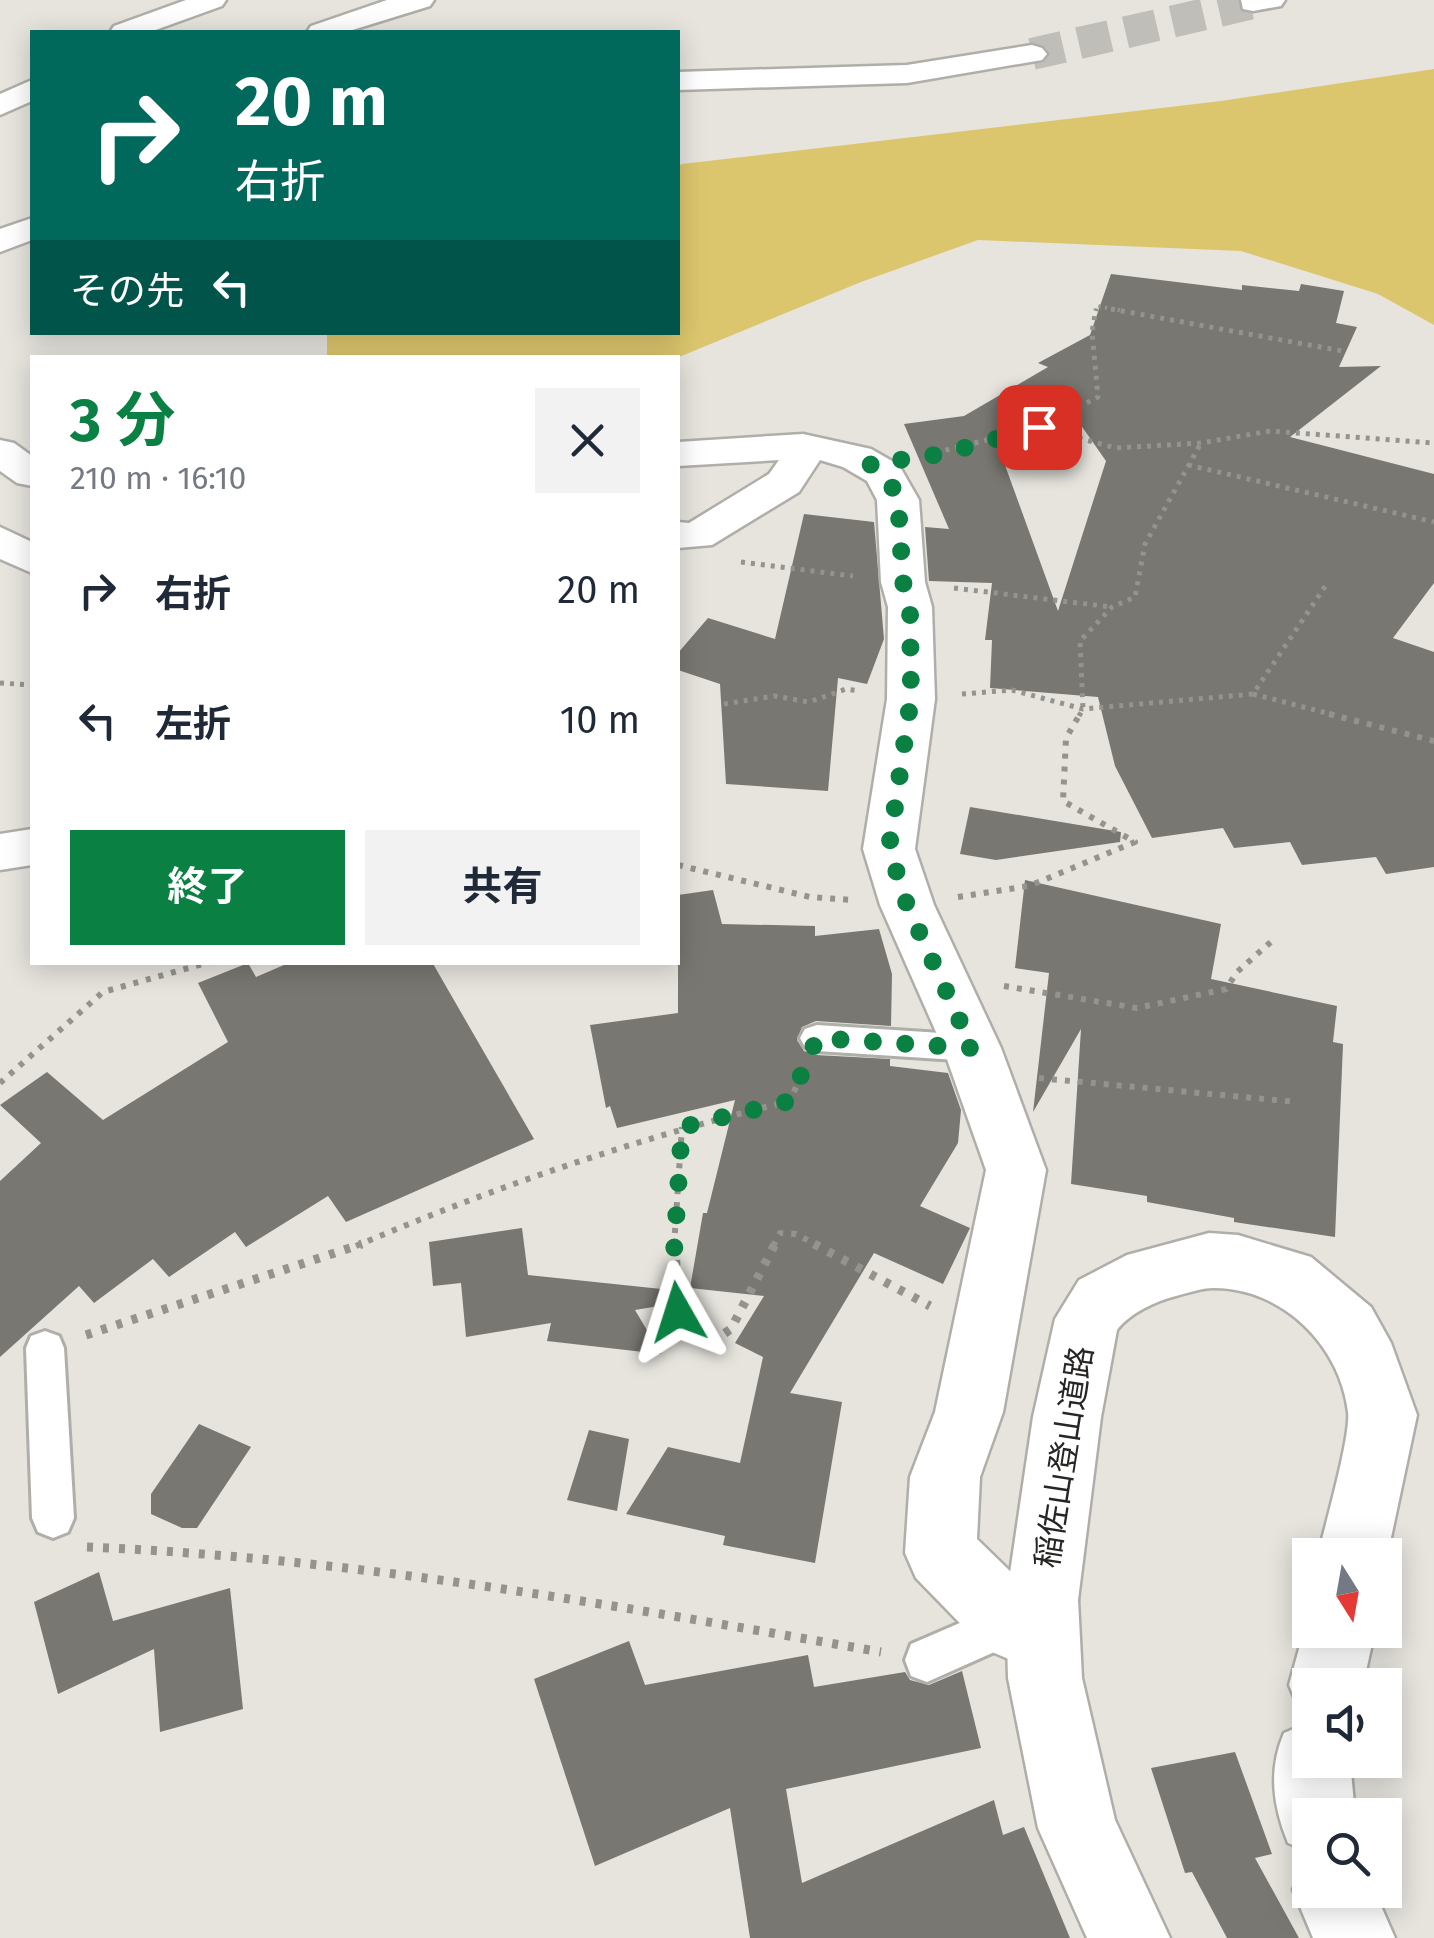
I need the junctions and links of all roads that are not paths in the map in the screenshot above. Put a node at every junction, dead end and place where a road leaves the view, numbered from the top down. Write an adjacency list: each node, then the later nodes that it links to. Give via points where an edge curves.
1 (212, 0): 3 (street)
2 (420, 0): 4 (street)
3 (130, 30)
4 (326, 30)
5 (1032, 54): 6 (street, via 906,74)
6 (680, 81)
7 (30, 90): 8 (street)
8 (0, 106)
9 (30, 229): 10 (street)
10 (0, 242)
11 (804, 446): 13 (street); 15 (street, via 784,483 697,536); 21 (street, via 870,464 894,488 910,607 911,698 889,848)
12 (0, 452): 14 (street)
13 (680, 454)
14 (30, 473)
15 (680, 535)
16 (0, 540): 17 (street)
17 (30, 559)
18 (30, 846): 19 (street)
19 (0, 852)
20 (817, 1038): 21 (lane)
21 (976, 1060): 25 (street, via 1016,1170 968,1412 944,1477 941,1553)
22 (46, 1348): 23 (lane)
23 (53, 1518)
24 (1358, 1538): 25 (street, 稲佐山登山道路, via 1383,1415 1368,1364 1348,1327 1302,1284 1238,1262 1209,1260 1124,1286 1086,1319)
25 (1026, 1611): 26 (lane); 28 (street, 稲佐山登山道路, via 1077,1828)
26 (927, 1660)
27 (1342, 1908): 29 (street)
28 (1128, 1938)
29 (1354, 1938)

